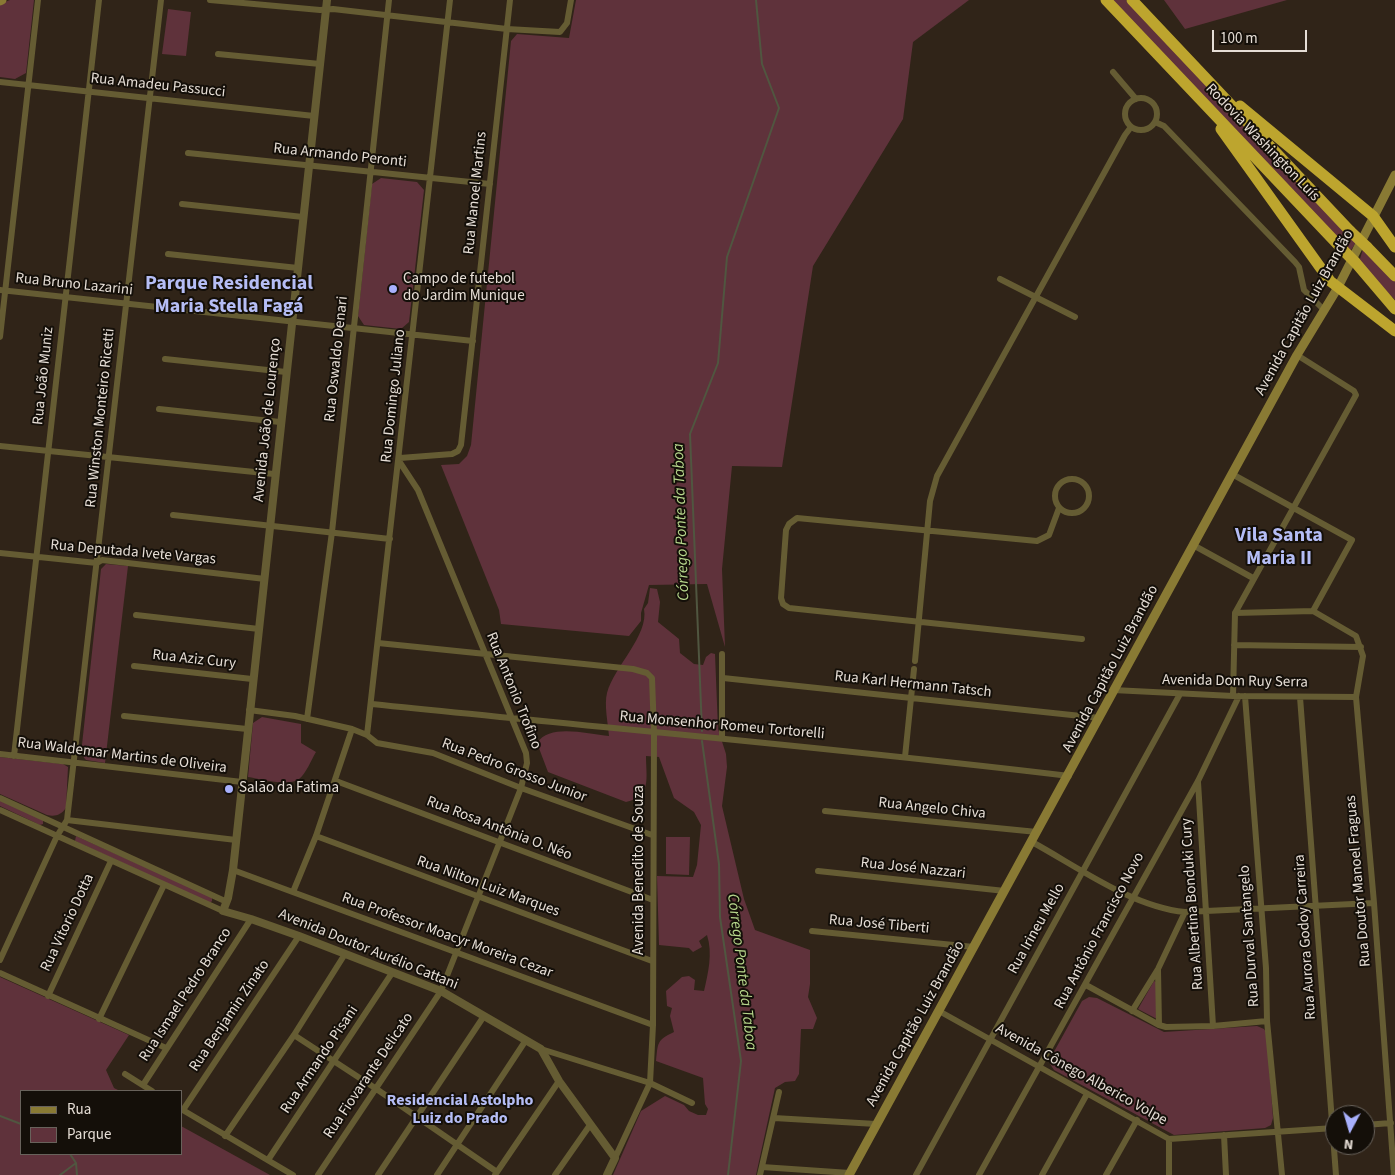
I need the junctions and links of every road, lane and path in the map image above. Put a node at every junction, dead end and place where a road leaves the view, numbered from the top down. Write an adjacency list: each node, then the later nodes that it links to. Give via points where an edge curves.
1 (38, 0): 21 (street)
2 (99, 0): 22 (street, Rua João Muniz)
3 (161, 0): 23 (street, Rua Winston Monteiro Ricetti)
4 (210, 0): 12 (street)
5 (327, 0): 12 (street, Avenida João de Lourenço)
6 (389, 0): 13 (street, Rua Oswaldo Denari)
7 (450, 0): 14 (street, Rua Domingo Juliano)
8 (510, 0): 15 (street, Rua Manoel Martins)
9 (571, 0): 15 (street, via 566,26 560,32)
10 (1106, 0): 25 (highway, Rodovia Washington Luís)
11 (1132, 0): 19 (highway, Rodovia Washington Luís)
12 (326, 9): 13 (street); 17 (street, Avenida João de Lourenço)
13 (387, 15): 14 (street); 31 (street, Rua Oswaldo Denari)
14 (448, 22): 15 (street); 33 (street, Rua Domingo Juliano)
15 (507, 29): 34 (street, Rua Manoel Martins)
16 (218, 54): 17 (street)
17 (320, 64): 26 (street, Avenida João de Lourenço)
18 (1113, 72): 24 (street)
19 (1206, 78): 36 (highway); 41 (highway, Rodovia Washington Luís, bridge)
20 (0, 82): 21 (street, Rua Amadeu Passucci)
21 (28, 85): 22 (street, Rua Amadeu Passucci); 44 (street)
22 (88, 92): 23 (street, Rua Amadeu Passucci); 45 (street, Rua João Muniz)
23 (150, 98): 26 (street, Rua Amadeu Passucci); 47 (street, Rua Winston Monteiro Ricetti)
24 (1136, 99): 27 (street, via 1147,99 1153,104 1157,114); 28 (street, via 1127,106 1125,113)
25 (1204, 105): 43 (highway); 48 (highway, Rodovia Washington Luís, bridge, via 1355,262)
26 (314, 116): 30 (street, Avenida João de Lourenço)
27 (1155, 122): 28 (street, via 1146,129); 49 (street, via 1164,126 1296,262 1304,290)
28 (1131, 127): 46 (street)
29 (188, 153): 30 (street, Rua Armando Peronti)
30 (310, 164): 31 (street, Rua Armando Peronti); 37 (street, Avenida João de Lourenço)
31 (370, 172): 33 (street, Rua Armando Peronti); 52 (street, Rua Oswaldo Denari)
32 (1395, 175): 36 (main road, Avenida Capitão Luiz Brandão)
33 (431, 178): 34 (street, Rua Armando Peronti); 54 (street, Rua Domingo Juliano)
34 (490, 184): 56 (street, Rua Manoel Martins)
35 (182, 204): 37 (street)
36 (1373, 216): 38 (highway); 43 (main road, Avenida Capitão Luiz Brandão)
37 (303, 217): 40 (street, Avenida João de Lourenço)
38 (1395, 247)
39 (168, 254): 40 (street)
40 (298, 268): 51 (street, Avenida João de Lourenço)
41 (1395, 276)
42 (1000, 279): 46 (street)
43 (1337, 289): 49 (main road, Avenida Capitão Luiz Brandão); 53 (highway)
44 (2, 290): 45 (street, Rua Bruno Lazarini); 55 (street)
45 (66, 297): 47 (street, Rua Bruno Lazarini); 63 (street, Rua João Muniz)
46 (1035, 298): 50 (street); 72 (street, via 940,467 932,493)
47 (126, 304): 51 (street, Rua Bruno Lazarini); 64 (street, Rua Winston Monteiro Ricetti)
48 (1395, 309)
49 (1324, 310): 57 (main road, Avenida Capitão Luiz Brandão)
50 (1075, 317)
51 (293, 321): 52 (street, Rua Bruno Lazarini); 59 (street, Avenida João de Lourenço)
52 (352, 328): 54 (street, Rua Bruno Lazarini); 73 (street, Rua Oswaldo Denari)
53 (1395, 330)
54 (413, 335): 56 (street, Rua Bruno Lazarini); 65 (street, Rua Domingo Juliano)
55 (0, 337)
56 (473, 341): 65 (street, Rua Manoel Martins, via 460,448 452,454)
57 (1297, 355): 67 (main road, Avenida Capitão Luiz Brandão); 68 (street, via 1354,391 1355,398)
58 (166, 359): 59 (street)
59 (286, 372): 61 (street, Avenida João de Lourenço)
60 (158, 409): 61 (street)
61 (280, 422): 66 (street, Avenida João de Lourenço)
62 (0, 446): 63 (street)
63 (48, 450): 64 (street); 77 (street, Rua João Muniz)
64 (109, 456): 66 (street); 78 (street, Rua Winston Monteiro Ricetti)
65 (399, 460): 74 (street, Rua Domingo Juliano); 91 (street, Rua Antonio Trofino, via 418,490)
66 (274, 474): 71 (street, Avenida João de Lourenço)
67 (1232, 474): 68 (street); 75 (main road, Avenida Capitão Luiz Brandão)
68 (1293, 507): 79 (street); 81 (street, via 1352,540)
69 (1059, 508): 69 (street, via 1070,514 1085,508 1090,497 1086,485 1071,479 1060,485 1055,496); 72 (street, via 1051,532 1040,541)
70 (173, 515): 71 (street)
71 (270, 525): 73 (street); 80 (street, Avenida João de Lourenço)
72 (928, 530): 84 (street); 84 (street, via 801,517 791,521 786,530 781,598 786,607)
73 (332, 532): 74 (street); 108 (street, Rua Oswaldo Denari)
74 (390, 538): 87 (street, Rua Domingo Juliano)
75 (1193, 545): 79 (street); 97 (main road, Avenida Capitão Luiz Brandão)
76 (0, 553): 77 (street, Rua Deputada Ivete Vargas)
77 (36, 557): 78 (street, Rua Deputada Ivete Vargas); 115 (street, Rua João Muniz)
78 (97, 564): 80 (street, Rua Deputada Ivete Vargas, via 102,560); 117 (street, Rua Winston Monteiro Ricetti)
79 (1254, 578): 82 (street)
80 (264, 579): 85 (street, Avenida João de Lourenço)
81 (1313, 611): 82 (street); 89 (street, via 1352,634)
82 (1235, 613): 88 (street, Rua Durval Santangelo)
83 (136, 615): 85 (street)
84 (918, 622): 86 (street); 92 (street)
85 (258, 629): 96 (street, Avenida João de Lourenço)
86 (1082, 639)
87 (378, 643): 91 (street); 103 (street, Rua Domingo Juliano)
88 (1234, 645): 89 (street); 99 (street, Rua Durval Santangelo)
89 (1361, 646): 102 (street, Rua Doutor Manoel Fraguas, via 1363,660)
90 (722, 654): 95 (street)
91 (484, 655): 107 (street, Rua Antonio Trofino); 111 (street, Avenida Benedito de Souza, via 647,673 652,678)
92 (915, 660)
93 (134, 666): 96 (street, Rua Aziz Cury)
94 (914, 669): 101 (street)
95 (723, 678): 101 (street, Rua Karl Hermann Tatsch); 113 (street)
96 (252, 679): 104 (street, Avenida João de Lourenço)
97 (1113, 690): 98 (street, Avenida Dom Ruy Serra); 106 (main road, Avenida Capitão Luiz Brandão)
98 (1180, 694): 99 (street, Avenida Dom Ruy Serra); 136 (street, Rua Irineu Mello)
99 (1239, 696): 100 (street, Avenida Dom Ruy Serra); 120 (street, Rua Antônio Francisco Novo); 147 (street, Rua Durval Santangelo)
100 (1300, 696): 102 (street, Avenida Dom Ruy Serra); 146 (street, Rua Aurora Godoy Carreira)
101 (911, 697): 106 (street, Rua Karl Hermann Tatsch); 116 (street)
102 (1356, 697): 145 (street, Rua Doutor Manoel Fraguas)
103 (372, 704): 107 (street, Rua Monsenhor Romeu Tortorelli); 112 (street, Rua Domingo Juliano)
104 (249, 710): 108 (street, Rua Pedro Grosso Junior); 109 (street, Avenida João de Lourenço)
105 (124, 716): 109 (street)
106 (1100, 718): 118 (main road, Avenida Capitão Luiz Brandão)
107 (510, 719): 111 (street, Rua Monsenhor Romeu Tortorelli); 122 (street, Rua Antonio Trofino, via 526,757)
108 (307, 720): 110 (street, Rua Pedro Grosso Junior)
109 (248, 729): 121 (street, Avenida João de Lourenço)
110 (352, 729): 112 (street, Rua Pedro Grosso Junior); 119 (street)
111 (654, 732): 113 (street, Rua Monsenhor Romeu Tortorelli); 128 (street, Avenida Benedito de Souza)
112 (367, 735): 122 (street, Rua Pedro Grosso Junior, via 377,743 433,753)
113 (722, 738): 116 (street, Rua Monsenhor Romeu Tortorelli)
114 (0, 754): 115 (street, Rua Waldemar Martins de Oliveira)
115 (14, 756): 117 (street, Rua Waldemar Martins de Oliveira)
116 (905, 757): 118 (street, Rua Monsenhor Romeu Tortorelli)
117 (73, 763): 121 (street, Rua Waldemar Martins de Oliveira); 126 (street, Rua Winston Monteiro Ricetti)
118 (1069, 776): 127 (main road, Avenida Capitão Luiz Brandão)
119 (336, 781): 130 (street); 132 (street, Rua Rosa Antônia O. Néo)
120 (1198, 781): 142 (street, Rua Antônio Francisco Novo); 148 (street, Rua Albertina Bonduki Cury)
121 (242, 782): 131 (street, Avenida João de Lourenço)
122 (521, 788): 128 (street, Rua Pedro Grosso Junior); 132 (street, Rua Antonio Trofino)
123 (0, 798): 126 (street)
124 (825, 811): 127 (street, Rua Angelo Chiva)
125 (1, 813): 129 (street, Avenida Doutor Aurélio Cattani)
126 (65, 823): 129 (street, Rua Winston Monteiro Ricetti); 131 (street); 144 (street)
127 (1037, 832): 133 (main road, Avenida Capitão Luiz Brandão)
128 (652, 835): 143 (street, Avenida Benedito de Souza)
129 (57, 836): 134 (street, Avenida Doutor Aurélio Cattani); 157 (street, Rua Winston Monteiro Ricetti)
130 (316, 836): 140 (street); 141 (street, Rua Nilton Luiz Marques)
131 (236, 840): 135 (street, Avenida João de Lourenço)
132 (499, 842): 141 (street, Rua Antonio Trofino); 143 (street, Rua Rosa Antônia O. Néo)
133 (1032, 842): 136 (street); 139 (main road, Avenida Capitão Luiz Brandão)
134 (111, 860): 138 (street, Avenida Doutor Aurélio Cattani); 164 (street, Rua Vitorio Dotta)
135 (233, 870): 140 (street, Rua Professor Moacyr Moreira Cezar); 144 (street, Avenida João de Lourenço)
136 (1083, 870): 142 (street); 174 (street, Rua Irineu Mello)
137 (818, 871): 139 (street, Rua José Nazzari)
138 (164, 885): 149 (street, Avenida Doutor Aurélio Cattani); 168 (street)
139 (1005, 891): 154 (main road, Avenida Capitão Luiz Brandão)
140 (293, 892): 156 (street, Rua Professor Moacyr Moreira Cezar)
141 (479, 897): 156 (street, Rua Antonio Trofino); 158 (street, Rua Nilton Luiz Marques)
142 (1133, 897): 150 (street, via 1155,906); 162 (street, Rua Antônio Francisco Novo)
143 (653, 900): 158 (street, Avenida Benedito de Souza)
144 (227, 902): 149 (street)
145 (1374, 903): 146 (street); 194 (street, Rua Doutor Manoel Fraguas)
146 (1316, 904): 147 (street); 189 (street, Rua Aurora Godoy Carreira)
147 (1261, 906): 148 (street); 169 (street, Rua Durval Santangelo)
148 (1205, 910): 150 (street); 172 (street, Rua Albertina Bonduki Cury)
149 (223, 911): 151 (street, Avenida Doutor Aurélio Cattani)
150 (1185, 912): 159 (street)
151 (251, 919): 153 (street, Avenida Doutor Aurélio Cattani); 176 (street, Rua Ismael Pedro Branco)
152 (812, 931): 154 (street, Rua José Tiberti)
153 (298, 936): 155 (street, Avenida Doutor Aurélio Cattani); 190 (street, Rua Benjamin Zinato)
154 (974, 947): 165 (main road, Avenida Capitão Luiz Brandão)
155 (345, 954): 161 (street, Avenida Doutor Aurélio Cattani); 173 (street)
156 (457, 954): 163 (street, Rua Antonio Trofino); 170 (street, Rua Professor Moacyr Moreira Cezar)
157 (0, 960)
158 (652, 961): 170 (street, Avenida Benedito de Souza)
159 (1158, 969): 166 (street); 171 (street)
160 (0, 973): 164 (street)
161 (392, 973): 163 (street, Avenida Doutor Aurélio Cattani); 178 (street, Rua Armando Pisani)
162 (1086, 985): 166 (street); 179 (street, Rua Antônio Francisco Novo)
163 (441, 991): 167 (street, Avenida Doutor Aurélio Cattani); 184 (street, Rua Fiovarante Delicato)
164 (48, 996): 168 (street)
165 (939, 1011): 174 (street, Avenida Cônego Alberico Volpe); 196 (main road, Avenida Capitão Luiz Brandão)
166 (1132, 1011): 171 (street)
167 (484, 1016): 175 (street, Avenida Doutor Aurélio Cattani); 191 (street)
168 (99, 1019): 176 (street)
169 (1267, 1021): 172 (street); 199 (street, Rua Durval Santangelo)
170 (653, 1025): 182 (street, Avenida Benedito de Souza)
171 (1159, 1026): 172 (street)
172 (1214, 1026)
173 (294, 1035): 178 (street); 201 (street)
174 (992, 1038): 179 (street, Avenida Cônego Alberico Volpe); 217 (street, Rua Irineu Mello)
175 (526, 1040): 177 (street, Avenida Doutor Aurélio Cattani); 203 (street)
176 (166, 1048): 183 (street, Rua Ismael Pedro Branco)
177 (540, 1049): 181 (street, Avenida Doutor Aurélio Cattani); 182 (street)
178 (334, 1061): 184 (street); 206 (street, Rua Armando Pisani)
179 (1040, 1066): 187 (street, Avenida Cônego Alberico Volpe); 218 (street, Rua Antônio Francisco Novo)
180 (125, 1074): 183 (street)
181 (559, 1080): 195 (street, Avenida Doutor Aurélio Cattani); 208 (street)
182 (650, 1083): 188 (street); 205 (street)
183 (143, 1085): 185 (street)
184 (375, 1088): 191 (street); 211 (street, Rua Fiovarante Delicato)
185 (150, 1090)
186 (779, 1092): 192 (street)
187 (1087, 1094): 193 (street, Avenida Cônego Alberico Volpe); 219 (street)
188 (692, 1103)
189 (1331, 1105)
190 (182, 1110): 201 (street)
191 (417, 1117): 203 (street); 212 (street)
192 (774, 1118): 196 (street); 207 (street)
193 (1137, 1120): 202 (street, Avenida Cônego Alberico Volpe); 220 (street)
194 (1391, 1123): 197 (street); 225 (street, Rua Doutor Manoel Fraguas)
195 (590, 1124): 205 (street, Avenida Doutor Aurélio Cattani); 214 (street)
196 (876, 1124): 209 (main road, Avenida Capitão Luiz Brandão)
197 (1375, 1124)
198 (1325, 1128): 199 (street, Avenida Cônego Alberico Volpe)
199 (1278, 1131): 200 (street, Avenida Cônego Alberico Volpe); 223 (street, Rua Durval Santangelo)
200 (1224, 1135): 202 (street, Avenida Cônego Alberico Volpe); 222 (street)
201 (225, 1136): 206 (street)
202 (1169, 1139): 221 (street)
203 (458, 1145): 208 (street); 213 (street)
204 (1335, 1155): 224 (street, Rua Aurora Godoy Carreira)
205 (615, 1158): 215 (street)
206 (268, 1160): 210 (street)
207 (762, 1167): 209 (street); 216 (street)
208 (496, 1174)
209 (850, 1174)
210 (293, 1175)
211 (318, 1175)
212 (378, 1175)
213 (437, 1175)
214 (556, 1175)
215 (607, 1175)
216 (760, 1175)
217 (916, 1175)
218 (979, 1175)
219 (1042, 1175)
220 (1106, 1175)
221 (1169, 1175)
222 (1226, 1175)
223 (1282, 1175)
224 (1336, 1175)
225 (1394, 1175)

